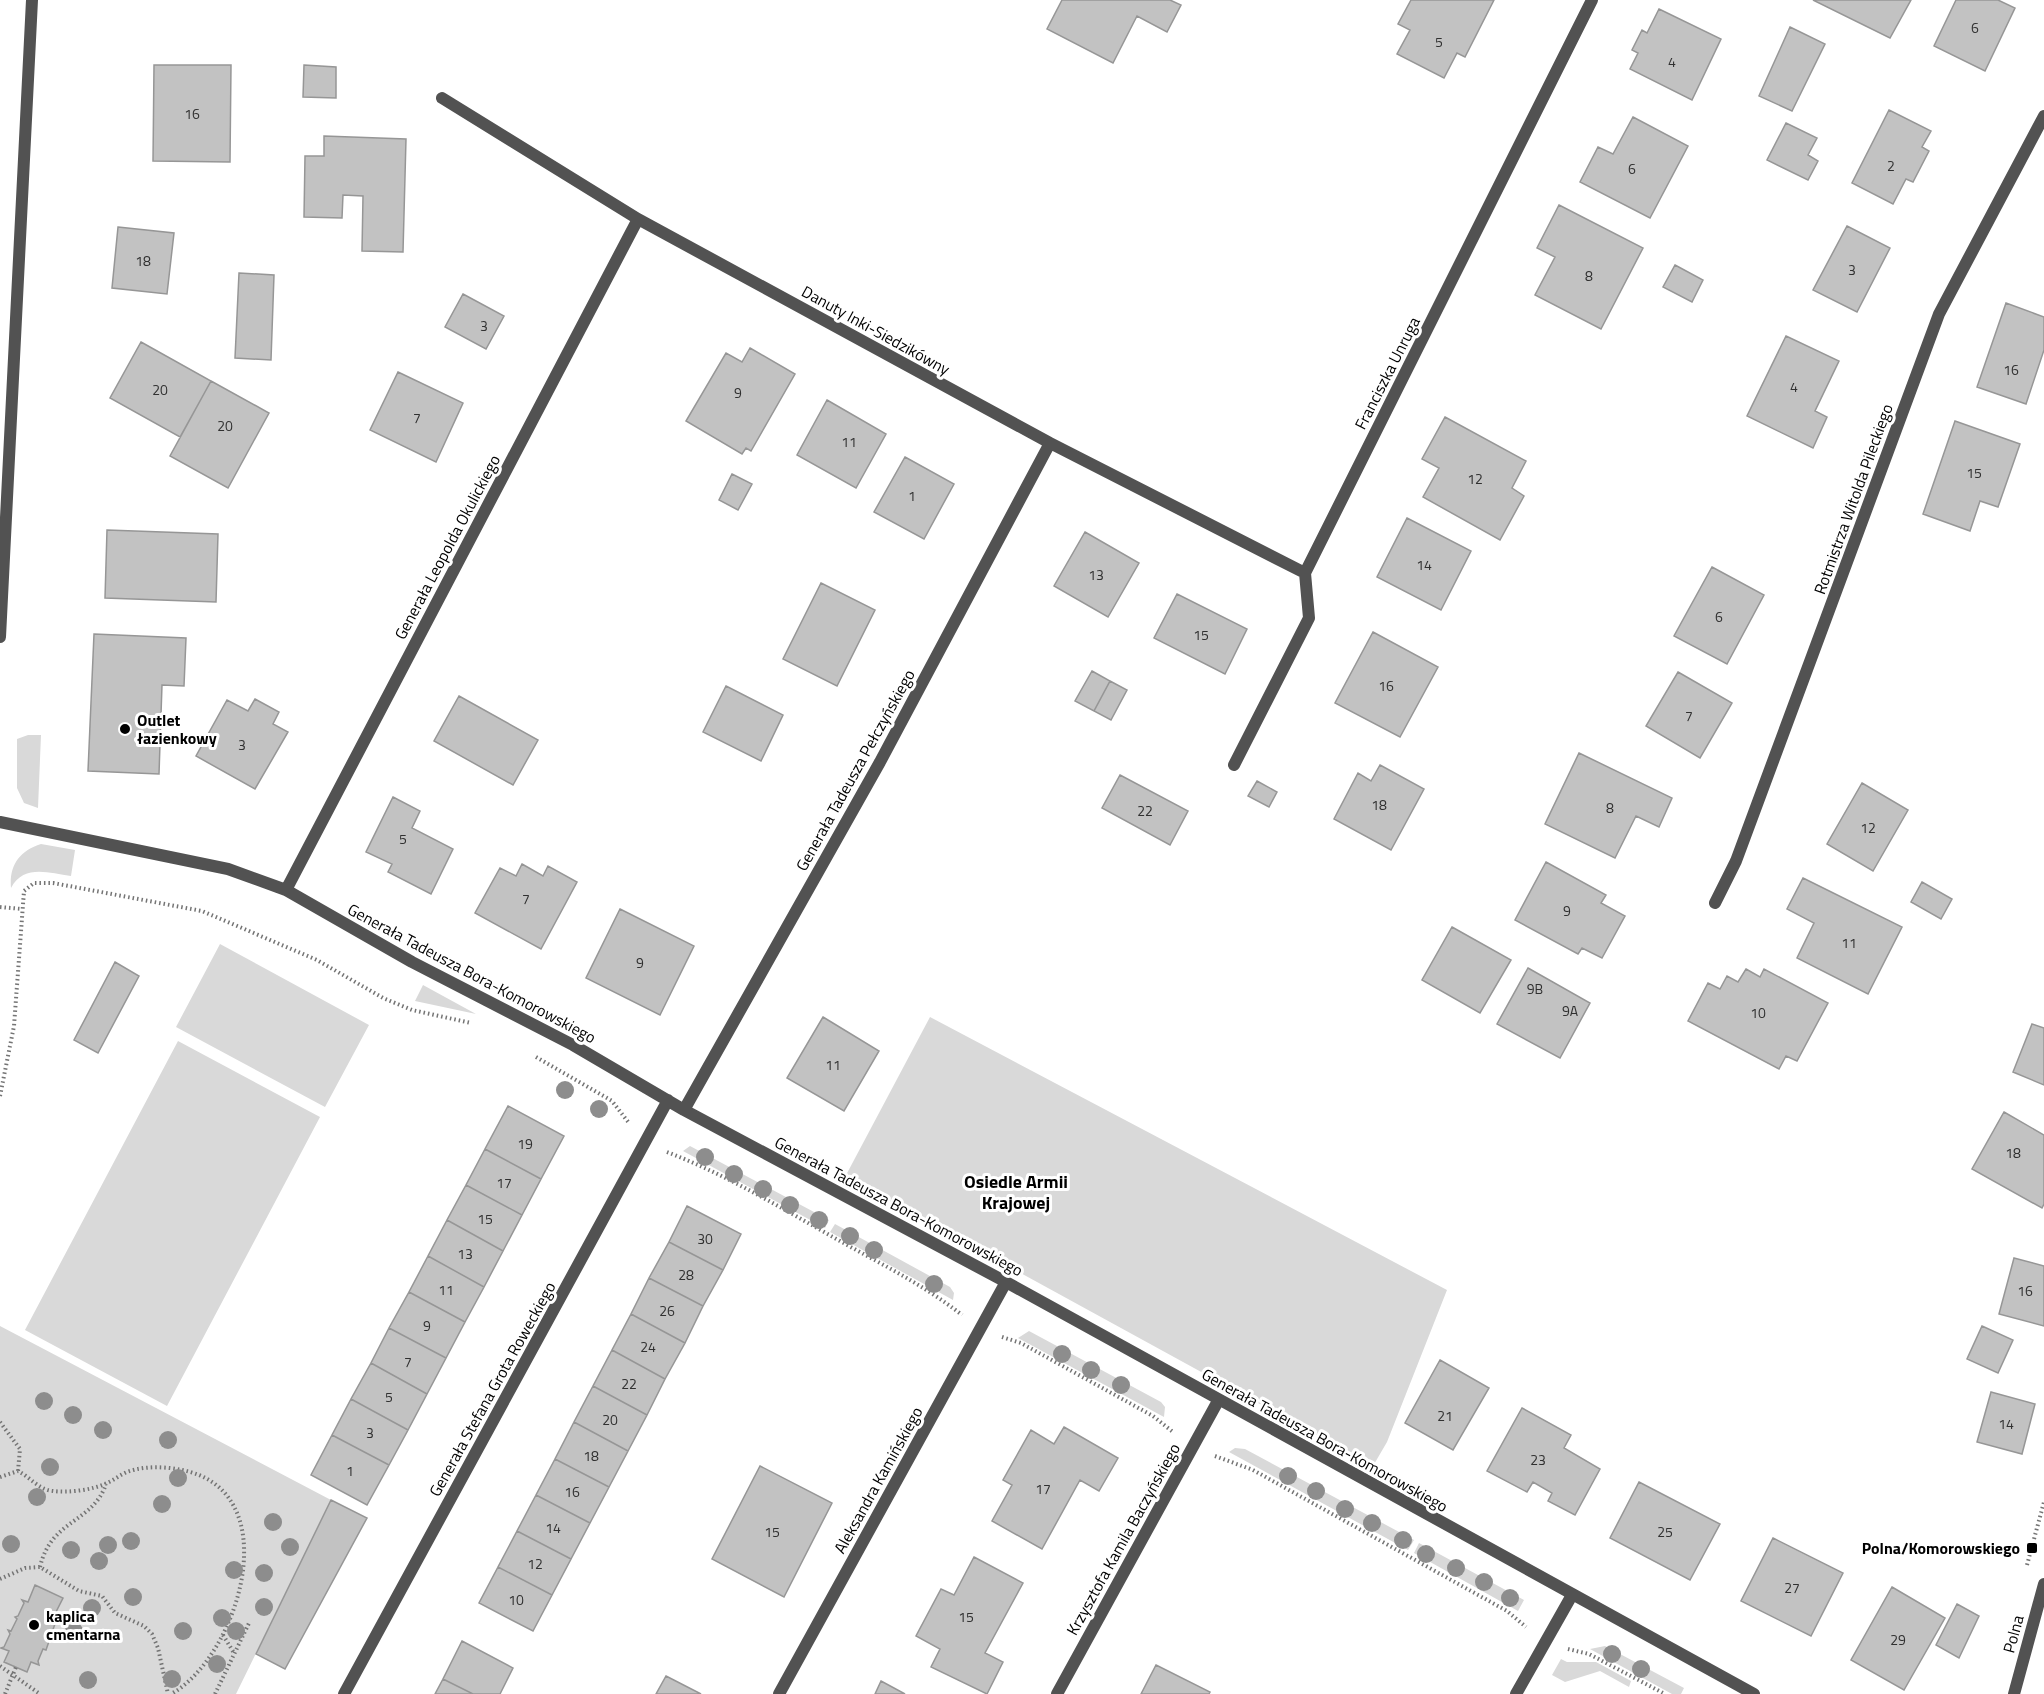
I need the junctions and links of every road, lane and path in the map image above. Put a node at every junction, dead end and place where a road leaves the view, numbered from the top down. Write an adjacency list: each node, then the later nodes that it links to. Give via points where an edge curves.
1 (32, 0): 8 (street)
2 (1592, 0): 7 (street, Franciszka Unruga)
3 (442, 98): 5 (street, Danuty Inki-Siedzikówny)
4 (2044, 116): 12 (street, Rotmistrza Witolda Pileckiego, via 1939,314 1736,861)
5 (638, 219): 6 (street, Danuty Inki-Siedzikówny); 11 (street, Generała Leopolda Okulickiego)
6 (1050, 443): 7 (street, Danuty Inki-Siedzikówny); 19 (street, Generała Tadeusza Pełczyńskiego, via 880,762)
7 (1305, 573): 9 (street, via 1309,618)
8 (0, 637)
9 (1234, 765)
10 (0, 822): 11 (street, Generała Tadeusza Bora-Komorowskiego, via 228,869)
11 (286, 890): 18 (street, Generała Tadeusza Bora-Komorowskiego)
12 (1715, 903)
13 (0, 907): 14 (path)
14 (22, 909): 15 (path, via 24,891 34,883 53,883 201,911 316,960 412,1010); 17 (path, via 14,1026)
15 (473, 1023)
16 (527, 1052): 20 (path, via 612,1101)
17 (0, 1096)
18 (668, 1100): 19 (street, Generała Tadeusza Bora-Komorowskiego); 20 (street, Generała Stefana Grota Roweckiego)
19 (684, 1110): 21 (street, Generała Tadeusza Bora-Komorowskiego)
20 (645, 1142): 22 (path, via 699,1164 918,1284); 44 (street, Generała Stefana Grota Roweckiego)
21 (1006, 1282): 22 (street, Aleksandra Kamińskiego); 23 (street, Generała Tadeusza Bora-Komorowskiego)
22 (980, 1330): 25 (path, via 1021,1342 1154,1416); 45 (street, Aleksandra Kamińskiego)
23 (1218, 1401): 25 (street, Krzysztofa Kamila Baczyńskiego); 32 (street, Generała Tadeusza Bora-Komorowskiego)
24 (0, 1422): 26 (path, via 20,1449)
25 (1192, 1448): 35 (path, via 1253,1470 1369,1533 1507,1611); 46 (street, Krzysztofa Kamila Baczyńskiego)
26 (18, 1472): 27 (path); 28 (path, via 51,1491)
27 (0, 1477)
28 (106, 1484): 29 (path, via 98,1502 49,1541); 34 (path, via 129,1471 168,1469 201,1476 235,1504 243,1562 237,1599)
29 (40, 1567): 30 (path, via 26,1568); 42 (path, via 79,1591 102,1596 115,1613 144,1626 158,1648)
30 (0, 1579)
31 (2044, 1584): 50 (street, Polna)
32 (1572, 1595): 35 (street); 49 (street, Generała Tadeusza Bora-Komorowskiego)
33 (250, 1621): 36 (path)
34 (222, 1635): 36 (path); 42 (path, via 197,1673 181,1689)
35 (1544, 1643): 47 (street); 48 (path, via 1589,1654)
36 (234, 1653): 43 (path)
37 (0, 1666): 39 (path)
38 (16, 1667): 39 (path)
39 (13, 1674): 40 (path); 41 (path)
40 (5, 1694)
41 (40, 1694)
42 (169, 1694)
43 (215, 1694)
44 (344, 1694)
45 (779, 1694)
46 (1057, 1694)
47 (1516, 1694)
48 (1665, 1694)
49 (1754, 1694)
50 (2014, 1694)

